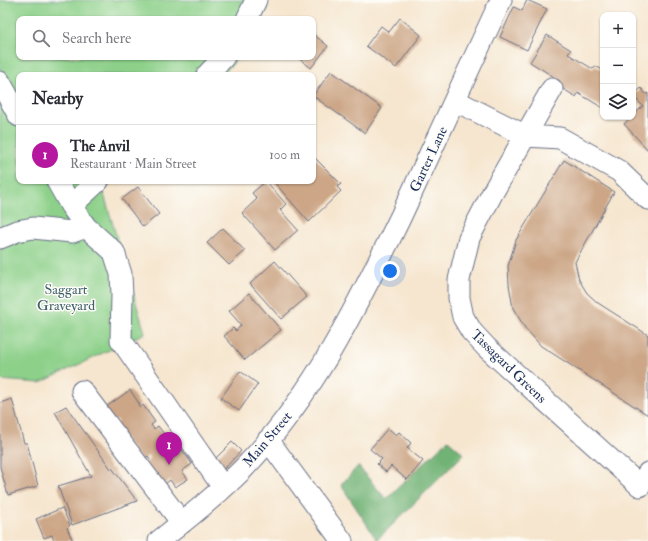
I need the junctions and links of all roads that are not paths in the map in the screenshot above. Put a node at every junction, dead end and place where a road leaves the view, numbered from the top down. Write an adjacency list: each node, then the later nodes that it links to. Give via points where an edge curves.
1 (256, 0): 3 (street)
2 (501, 0): 8 (street, Garter Lane)
3 (248, 16)
4 (221, 60): 5 (street)
5 (210, 72)
6 (0, 82): 9 (street)
7 (552, 89): 10 (street, Tassagard Greens)
8 (456, 101): 10 (street); 17 (street, Garter Lane)
9 (16, 111)
10 (526, 136): 13 (street, via 560,138 619,171); 20 (street, Tassagard Greens, via 469,238 459,280 458,298 463,317 472,332 487,348 640,486)
11 (58, 184): 14 (street)
12 (95, 184): 14 (street)
13 (648, 199)
14 (71, 206): 15 (street)
15 (86, 227): 16 (street, via 72,232 33,228); 21 (street, via 114,252 121,274 121,340)
16 (0, 238)
17 (351, 317): 19 (street, Main Street, via 316,376)
18 (82, 391): 22 (street)
19 (268, 440): 21 (street, Main Street); 24 (street)
20 (648, 473)
21 (224, 486): 22 (street, Main Street)
22 (182, 523): 23 (street, Main Street)
23 (159, 541)
24 (342, 541)

